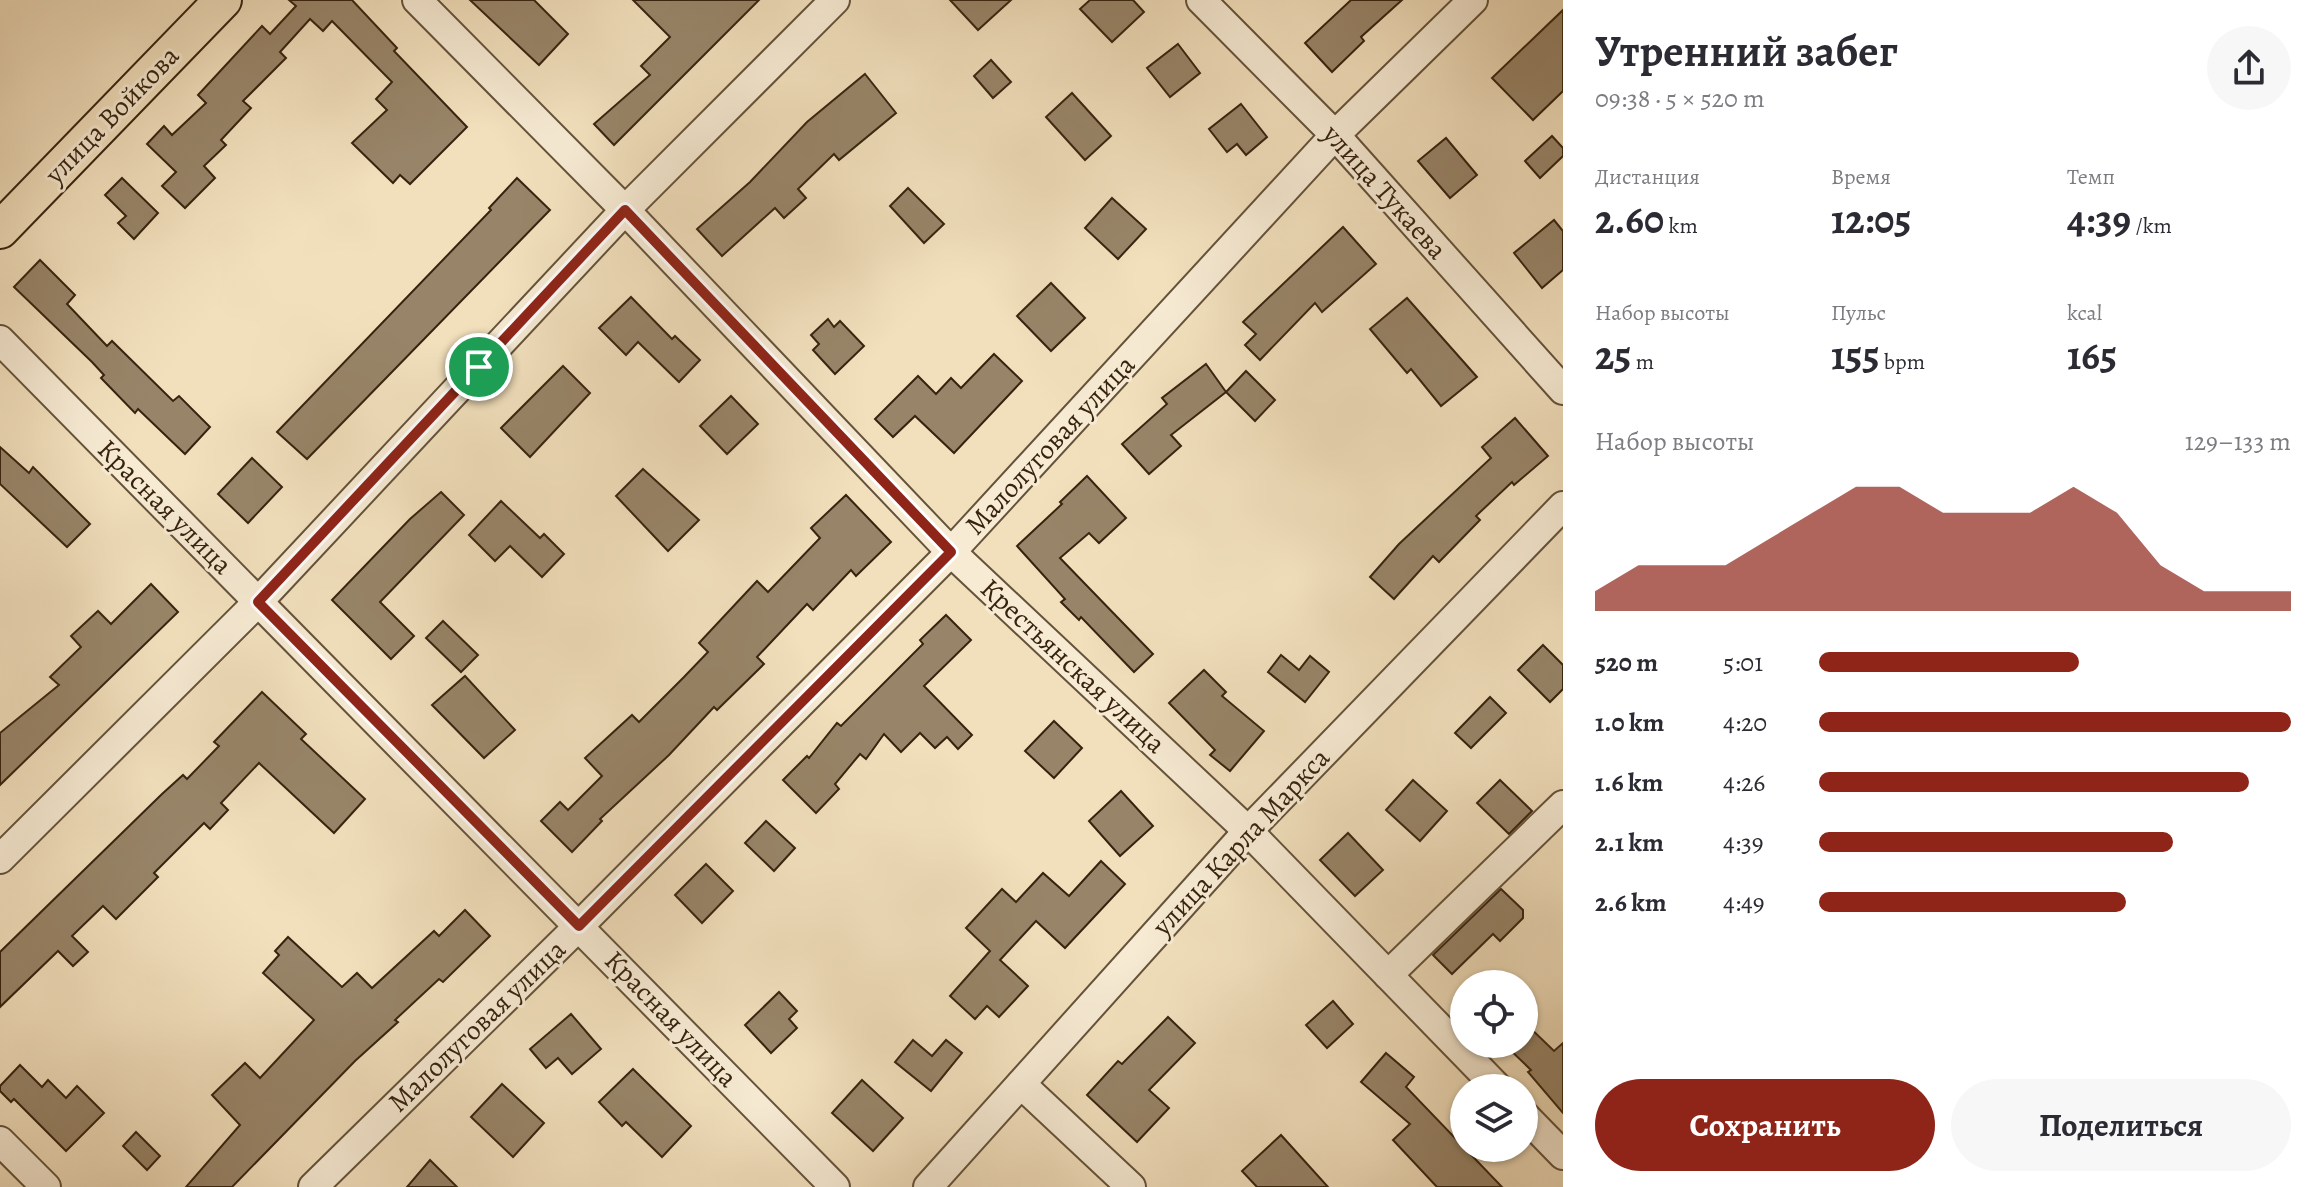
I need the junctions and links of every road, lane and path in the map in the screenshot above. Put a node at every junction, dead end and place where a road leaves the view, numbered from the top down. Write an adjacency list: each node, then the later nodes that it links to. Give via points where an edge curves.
1 (223, 0): 8 (main road, улица Войкова)
2 (417, 0): 7 (street, Крестьянская улица)
3 (835, 0): 7 (street)
4 (1201, 0): 6 (street, улица Тукаева)
5 (1473, 0): 6 (street, Малолуговая улица)
6 (1335, 135): 10 (street, улица Тукаева); 12 (street, Малолуговая улица)
7 (625, 210): 12 (street, Крестьянская улица); 13 (street)
8 (0, 230)
9 (0, 340): 13 (street, Красная улица)
10 (1563, 390)
11 (1563, 506): 15 (street, улица Карла Маркса)
12 (951, 552): 15 (street, Крестьянская улица); 17 (street, Малолуговая улица)
13 (258, 602): 16 (street); 17 (street, Красная улица)
14 (1563, 805): 18 (street)
15 (1248, 831): 18 (street, Крестьянская улица); 20 (street, улица Карла Маркса)
16 (0, 859)
17 (579, 926): 25 (street, Малолуговая улица); 26 (street, Красная улица)
18 (1388, 975): 19 (street, Крестьянская улица)
19 (1484, 1074)
20 (1021, 1084): 27 (street, улица Карла Маркса); 28 (street)
21 (1538, 1129): 23 (street)
22 (0, 1141): 24 (street)
23 (1563, 1155)
24 (46, 1187)
25 (313, 1187)
26 (835, 1187)
27 (928, 1187)
28 (1131, 1187)

